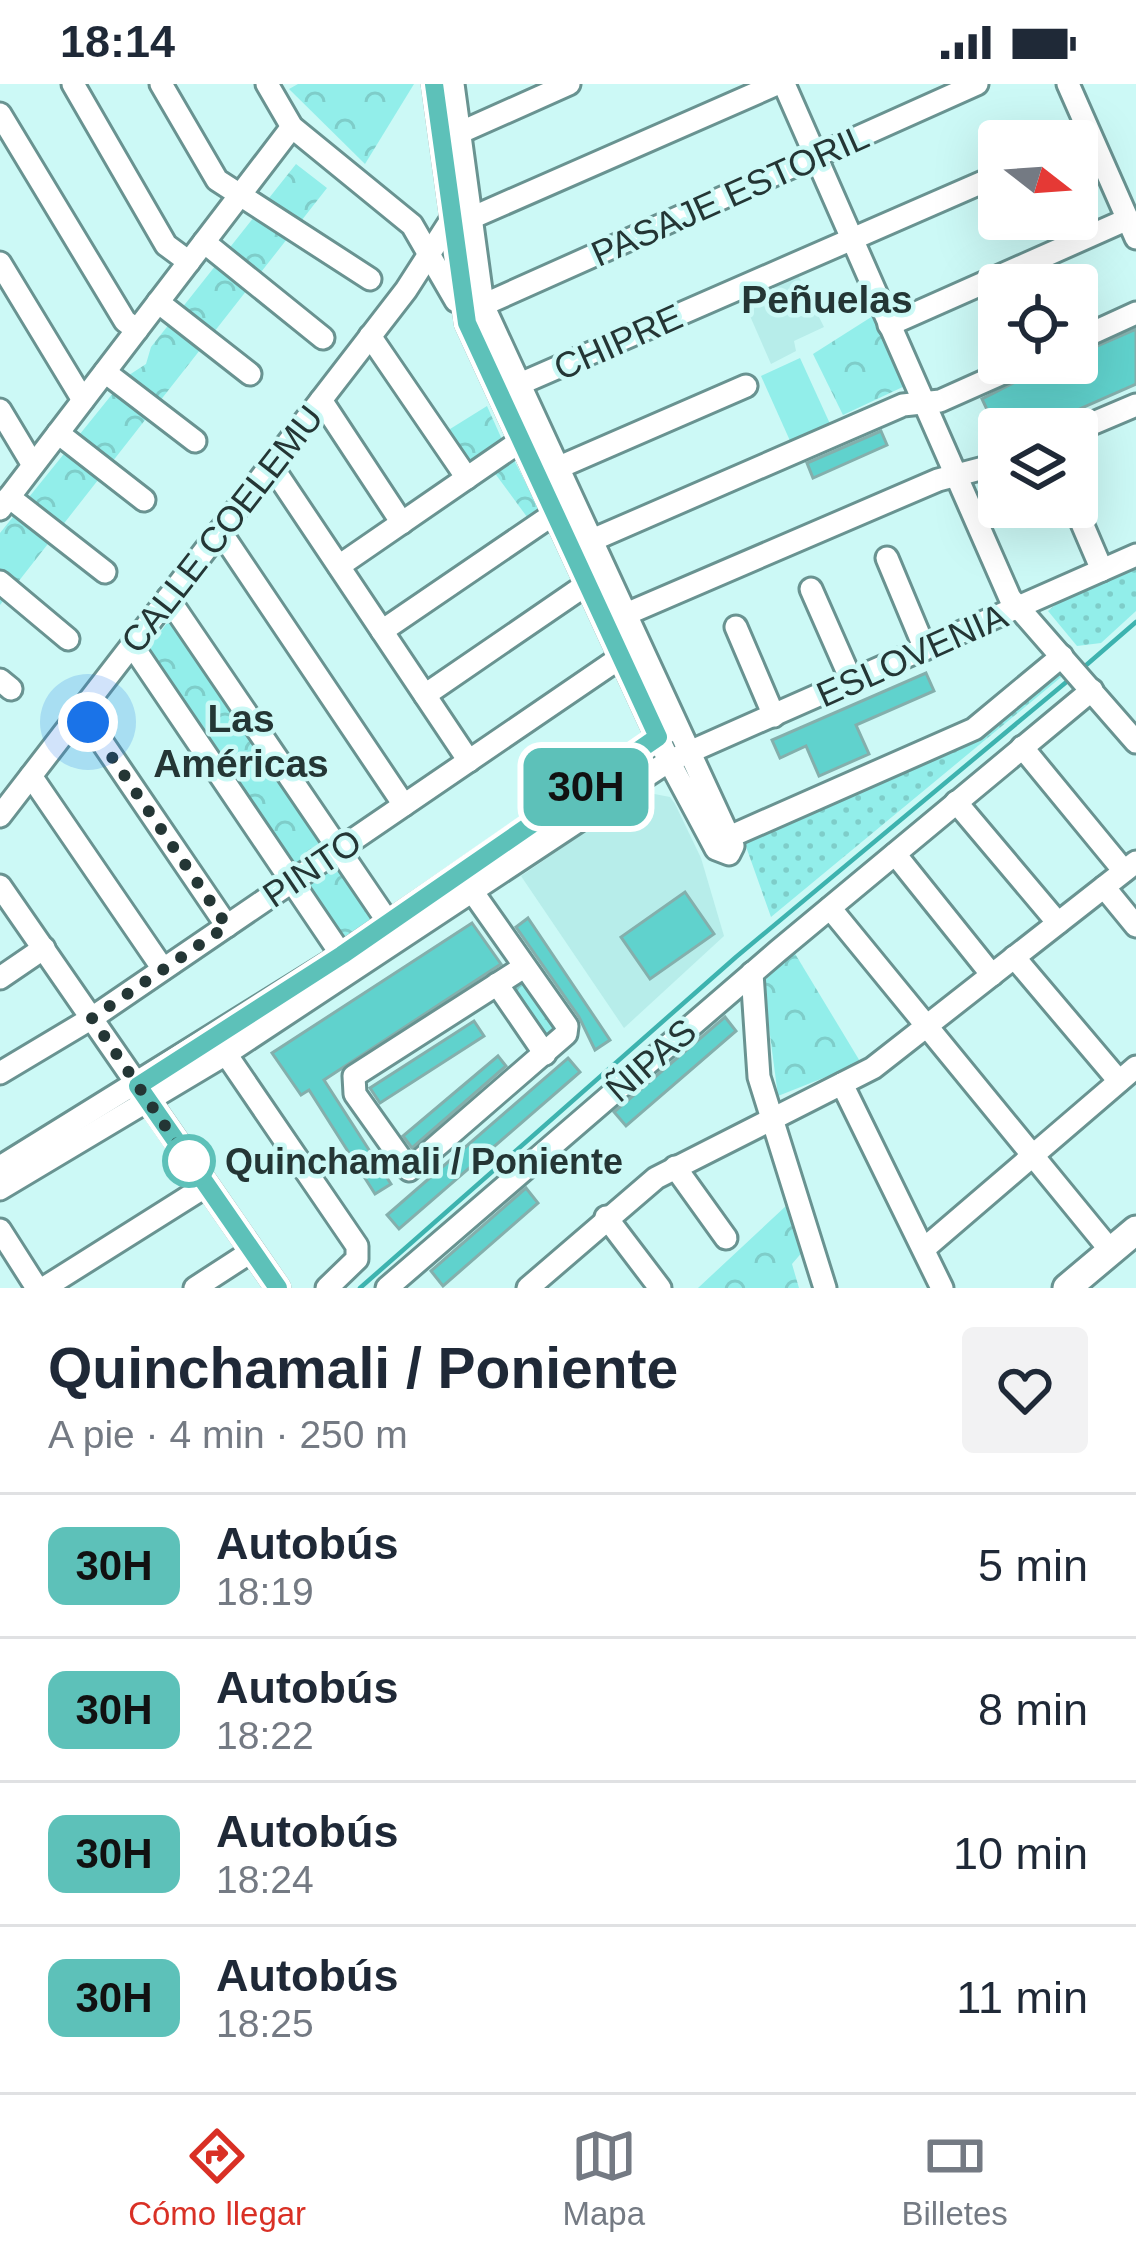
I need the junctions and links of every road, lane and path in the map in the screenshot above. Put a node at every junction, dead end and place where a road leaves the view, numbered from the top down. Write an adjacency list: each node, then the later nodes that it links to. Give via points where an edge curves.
1 (74, 84): 23 (street, via 166,245)
2 (161, 84): 17 (street, via 217,180)
3 (267, 84): 12 (street)
4 (434, 84): 18 (street)
5 (453, 84): 13 (street)
6 (569, 84): 13 (street)
7 (781, 84): 14 (street); 18 (street)
8 (977, 84): 14 (street, PASAJE ESTORIL)
9 (1068, 84): 11 (street)
10 (0, 114): 32 (street)
11 (1078, 120)
12 (292, 127): 17 (street); 22 (street, via 412,225)
13 (459, 133): 18 (street)
14 (816, 156): 20 (street); 29 (street, PASAJE ESTORIL)
15 (1098, 166): 19 (street)
16 (978, 184): 20 (street, CHIPRE)
17 (238, 198): 21 (street); 25 (street)
18 (460, 219): 22 (street, CALLE COELEMU); 29 (street)
19 (1132, 228): 31 (street)
20 (852, 239): 31 (street); 40 (street, CHIPRE)
21 (204, 242): 23 (street); 35 (street)
22 (431, 253): 26 (street); 27 (street, CALLE COELEMU)
23 (189, 262): 28 (street)
24 (0, 263): 41 (street)
25 (370, 279)
26 (446, 286): 27 (street, via 424,284); 29 (street)
27 (399, 298): 34 (street, CALLE COELEMU)
28 (158, 302): 32 (street); 37 (street)
29 (474, 310): 40 (street)
30 (1136, 313): 33 (street)
31 (889, 325): 43 (street)
32 (137, 330): 36 (street)
33 (1098, 330)
34 (370, 337): 42 (street, CALLE COELEMU); 54 (street)
35 (322, 338)
36 (105, 372): 41 (street); 48 (street)
37 (250, 374)
38 (978, 384): 43 (street)
39 (746, 386): 52 (street)
40 (509, 389): 49 (street); 52 (street)
41 (83, 400): 47 (street)
42 (321, 400): 51 (street, CALLE COELEMU); 59 (street)
43 (924, 403): 55 (street); 62 (street, via 903,405)
44 (1136, 405): 46 (street)
45 (0, 410): 50 (street)
46 (1098, 421)
47 (58, 433): 50 (street); 56 (street)
48 (195, 440)
49 (522, 440): 54 (street); 58 (street)
50 (34, 465): 57 (street)
51 (271, 465): 61 (street, CALLE COELEMU); 65 (street)
52 (555, 469): 62 (street)
53 (978, 471): 55 (street)
54 (467, 478): 59 (street)
55 (957, 478): 72 (street); 73 (street)
56 (143, 500)
57 (4, 503): 67 (street)
58 (555, 513): 69 (street); 75 (street)
59 (402, 523): 65 (street)
60 (1084, 528): 66 (street)
61 (220, 531): 71 (street, CALLE COELEMU); 92 (street)
62 (590, 542): 73 (street)
63 (1136, 555): 66 (street, ESLOVENIA)
64 (887, 558): 78 (street)
65 (339, 566): 75 (street)
66 (1102, 570): 72 (street, ESLOVENIA)
67 (104, 572)
68 (0, 582): 76 (street)
69 (587, 584): 79 (street); 82 (street)
70 (811, 590): 81 (street)
71 (168, 598): 77 (street, CALLE COELEMU); 94 (street)
72 (1017, 608): 78 (street, ESLOVENIA); 80 (street)
73 (624, 615): 85 (street)
74 (736, 627): 84 (street)
75 (382, 631): 82 (street)
76 (68, 639)
77 (132, 645): 83 (street, CALLE COELEMU); 97 (street)
78 (925, 649): 81 (street, ESLOVENIA)
79 (621, 657): 85 (street); 89 (street, PINTO)
80 (1078, 673): 86 (street); 87 (street, ÑIPAS); 88 (street, via 974,730 729,837)
81 (852, 682): 84 (street, ESLOVENIA)
82 (425, 695): 89 (street)
83 (81, 711): 90 (street, CALLE COELEMU); 103 (street)
84 (774, 716): 88 (street, ESLOVENIA)
85 (667, 732): 88 (street); 105 (street)
86 (1136, 742)
87 (1022, 747): 91 (street, ÑIPAS); 96 (street)
88 (678, 758): 100 (street, ESLOVENIA)
89 (469, 761): 92 (street, PINTO)
90 (31, 776): 93 (street, CALLE COELEMU); 110 (street)
91 (956, 802): 95 (street, ÑIPAS); 102 (street)
92 (404, 805): 94 (street, PINTO)
93 (0, 816)
94 (339, 849): 97 (street, PINTO); 105 (street)
95 (895, 854): 101 (street, ÑIPAS); 112 (street)
96 (1130, 867): 99 (street)
97 (292, 881): 103 (street, PINTO); 108 (street)
98 (0, 886): 106 (street)
99 (1104, 887): 102 (street); 104 (street)
100 (472, 891): 105 (street, ESLOVENIA); 109 (street)
101 (830, 908): 111 (street, ÑIPAS); 116 (street)
102 (1058, 922): 107 (street)
103 (227, 926): 110 (street, PINTO)
104 (1136, 926)
105 (394, 931): 108 (street)
106 (44, 948): 113 (street); 115 (street)
107 (1014, 957): 112 (street); 120 (street)
108 (347, 963): 117 (street); 122 (street)
109 (524, 967): 114 (street); 118 (street, via 567,1026)
110 (164, 969): 115 (street, PINTO)
111 (752, 974): 123 (street, via 757,1063); 140 (street, ÑIPAS)
112 (992, 975): 116 (street)
113 (0, 978)
114 (497, 984): 118 (street); 118 (street, via 354,1076 355,1094 409,1170)
115 (92, 1018): 119 (street, PINTO); 122 (street)
116 (926, 1027): 121 (street); 124 (street)
117 (226, 1054): 122 (street); 139 (street, via 358,1255)
118 (545, 1054)
119 (0, 1073)
120 (1128, 1074): 124 (street)
121 (842, 1084): 123 (street); 133 (street)
122 (144, 1093): 125 (street); 127 (street); 128 (street)
123 (771, 1116): 126 (street); 142 (street)
124 (1032, 1156): 132 (street); 133 (street)
125 (0, 1167)
126 (675, 1167): 129 (street); 131 (street)
127 (206, 1186): 134 (street); 136 (street)
128 (0, 1189)
129 (607, 1217): 135 (street); 141 (street)
130 (0, 1230): 136 (street)
131 (726, 1238)
132 (1127, 1242): 144 (main road)
133 (925, 1248): 143 (street)
134 (252, 1251): 137 (street); 138 (street)
135 (542, 1284)
136 (41, 1288)
137 (195, 1288)
138 (278, 1288)
139 (327, 1288)
140 (387, 1288)
141 (660, 1288)
142 (825, 1288)
143 (942, 1288)
144 (1067, 1288)

